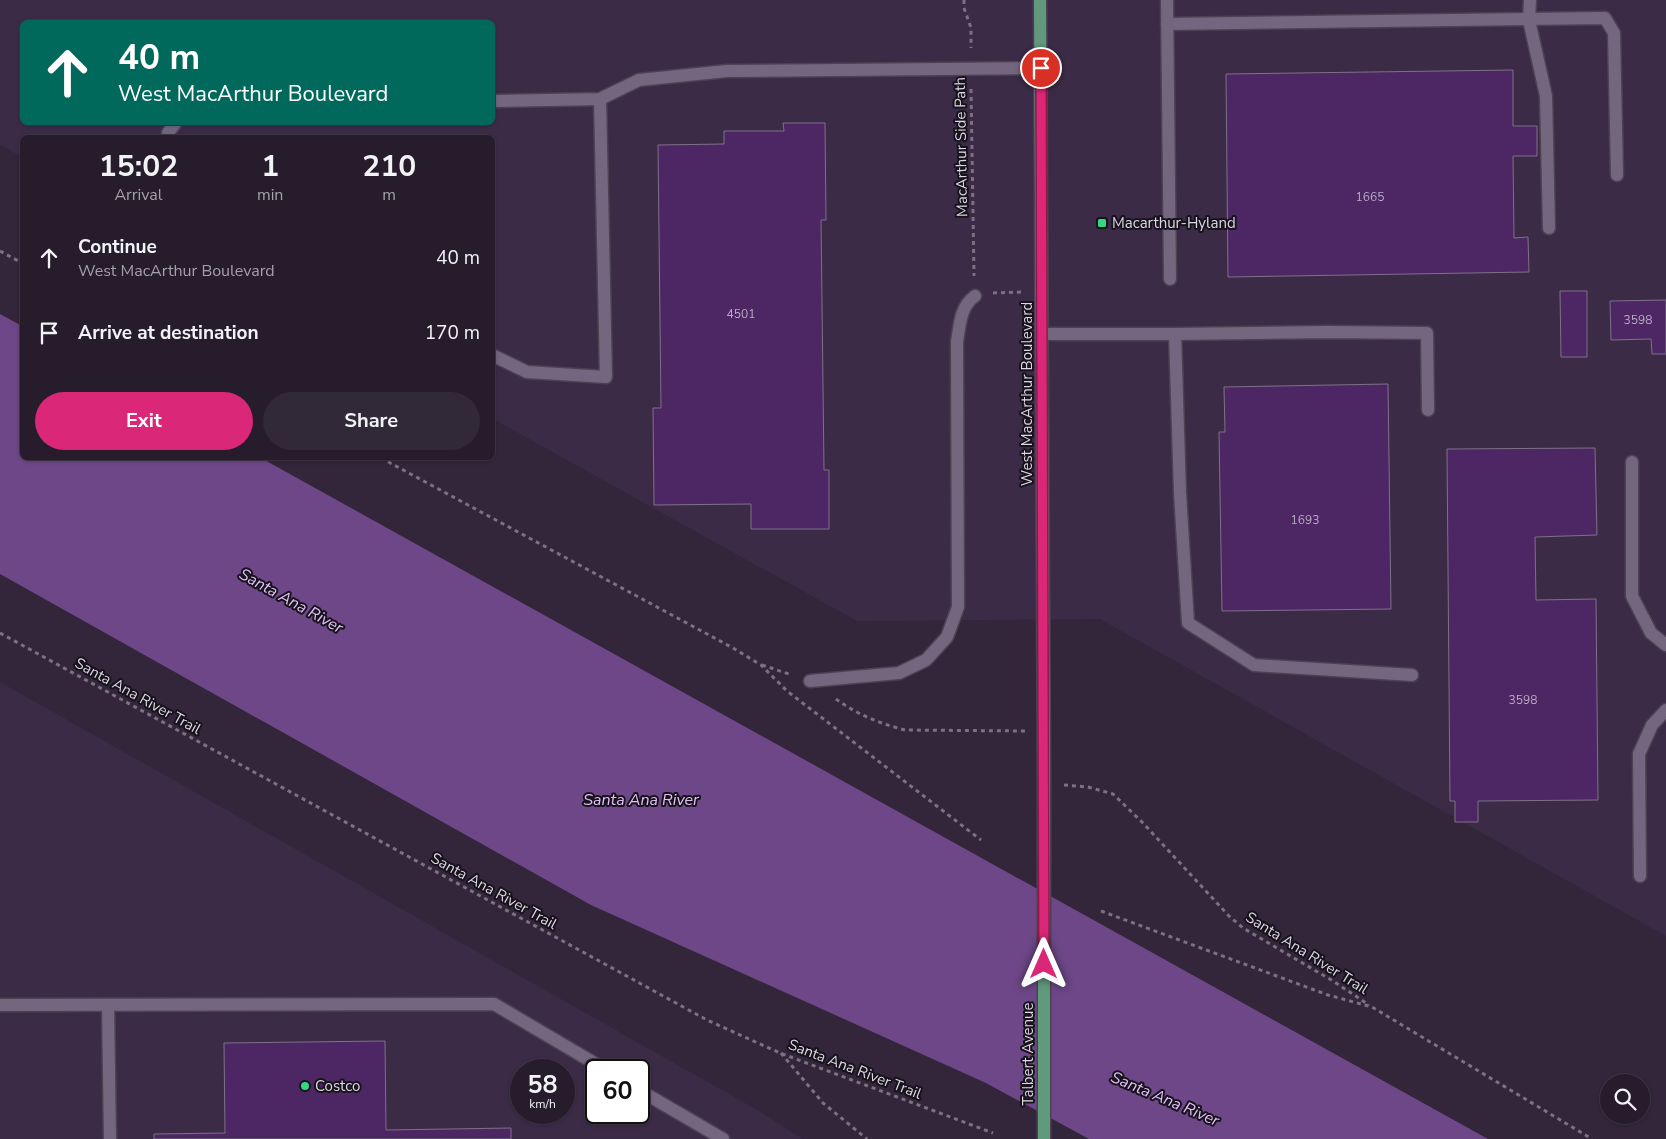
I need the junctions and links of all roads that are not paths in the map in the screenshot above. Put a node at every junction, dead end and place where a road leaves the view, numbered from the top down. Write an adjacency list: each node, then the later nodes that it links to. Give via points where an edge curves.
1 (1040, 0): 6 (main road, West MacArthur Boulevard)
2 (1167, 0): 5 (lane)
3 (1530, 0): 4 (lane)
4 (1530, 20): 5 (lane); 9 (lane, via 1605,18 1614,33); 10 (lane, via 1546,96)
5 (1167, 24): 11 (lane)
6 (1041, 68): 7 (lane, via 727,71 639,80); 13 (main road, West MacArthur Boulevard)
7 (600, 99): 8 (lane); 15 (lane, via 606,377 527,372)
8 (495, 102)
9 (1617, 175)
10 (1549, 228)
11 (1170, 279)
12 (975, 296): 20 (lane, via 967,302 962,313 958,342 958,607 947,637 926,660 899,673)
13 (1043, 334): 14 (lane); 22 (main road, West MacArthur Boulevard)
14 (1175, 334): 16 (lane, via 1427,334); 19 (lane, via 1188,623 1254,665)
15 (495, 356)
16 (1428, 410)
17 (1632, 462): 18 (lane, via 1632,596 1651,633)
18 (1666, 645)
19 (1412, 675)
20 (810, 681)
21 (1666, 710): 23 (lane, via 1652,725 1639,754)
22 (1044, 786): 30 (main road, Talbert Avenue, bridge)
23 (1640, 876)
24 (0, 1005): 25 (lane)
25 (108, 1005): 26 (lane, via 494,1004); 28 (lane)
26 (587, 1059)
27 (650, 1096): 29 (lane)
28 (110, 1139)
29 (724, 1139)
30 (1044, 1139)

